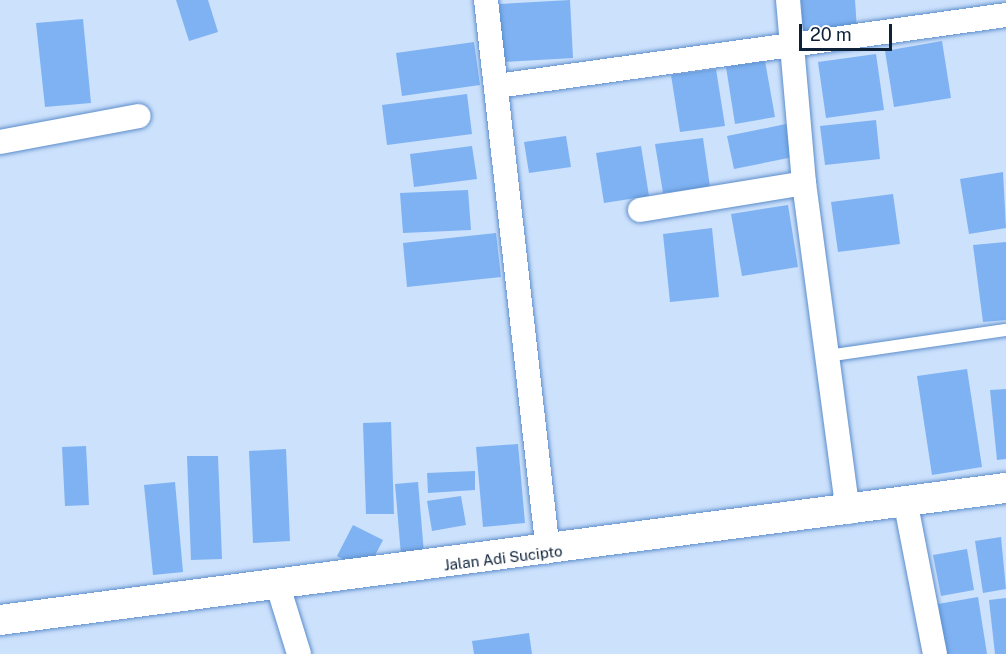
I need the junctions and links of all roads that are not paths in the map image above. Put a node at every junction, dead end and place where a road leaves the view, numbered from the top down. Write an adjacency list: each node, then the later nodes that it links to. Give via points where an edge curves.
1 (486, 0): 5 (street)
2 (788, 0): 4 (street)
3 (1006, 15): 4 (street)
4 (795, 45): 5 (street); 8 (street)
5 (497, 87): 15 (street)
6 (139, 116): 7 (street)
7 (0, 142)
8 (804, 183): 9 (street); 11 (street)
9 (640, 210)
10 (1006, 330): 11 (lane)
11 (827, 356): 14 (street)
12 (1006, 488): 13 (street, Jalan Adi Sucipto)
13 (906, 505): 14 (street, Jalan Adi Sucipto); 19 (street)
14 (848, 512): 15 (street, Jalan Adi Sucipto)
15 (548, 552): 16 (street, Jalan Adi Sucipto)
16 (278, 586): 17 (street, Jalan Adi Sucipto); 18 (street)
17 (0, 620)
18 (299, 654)
19 (935, 654)

